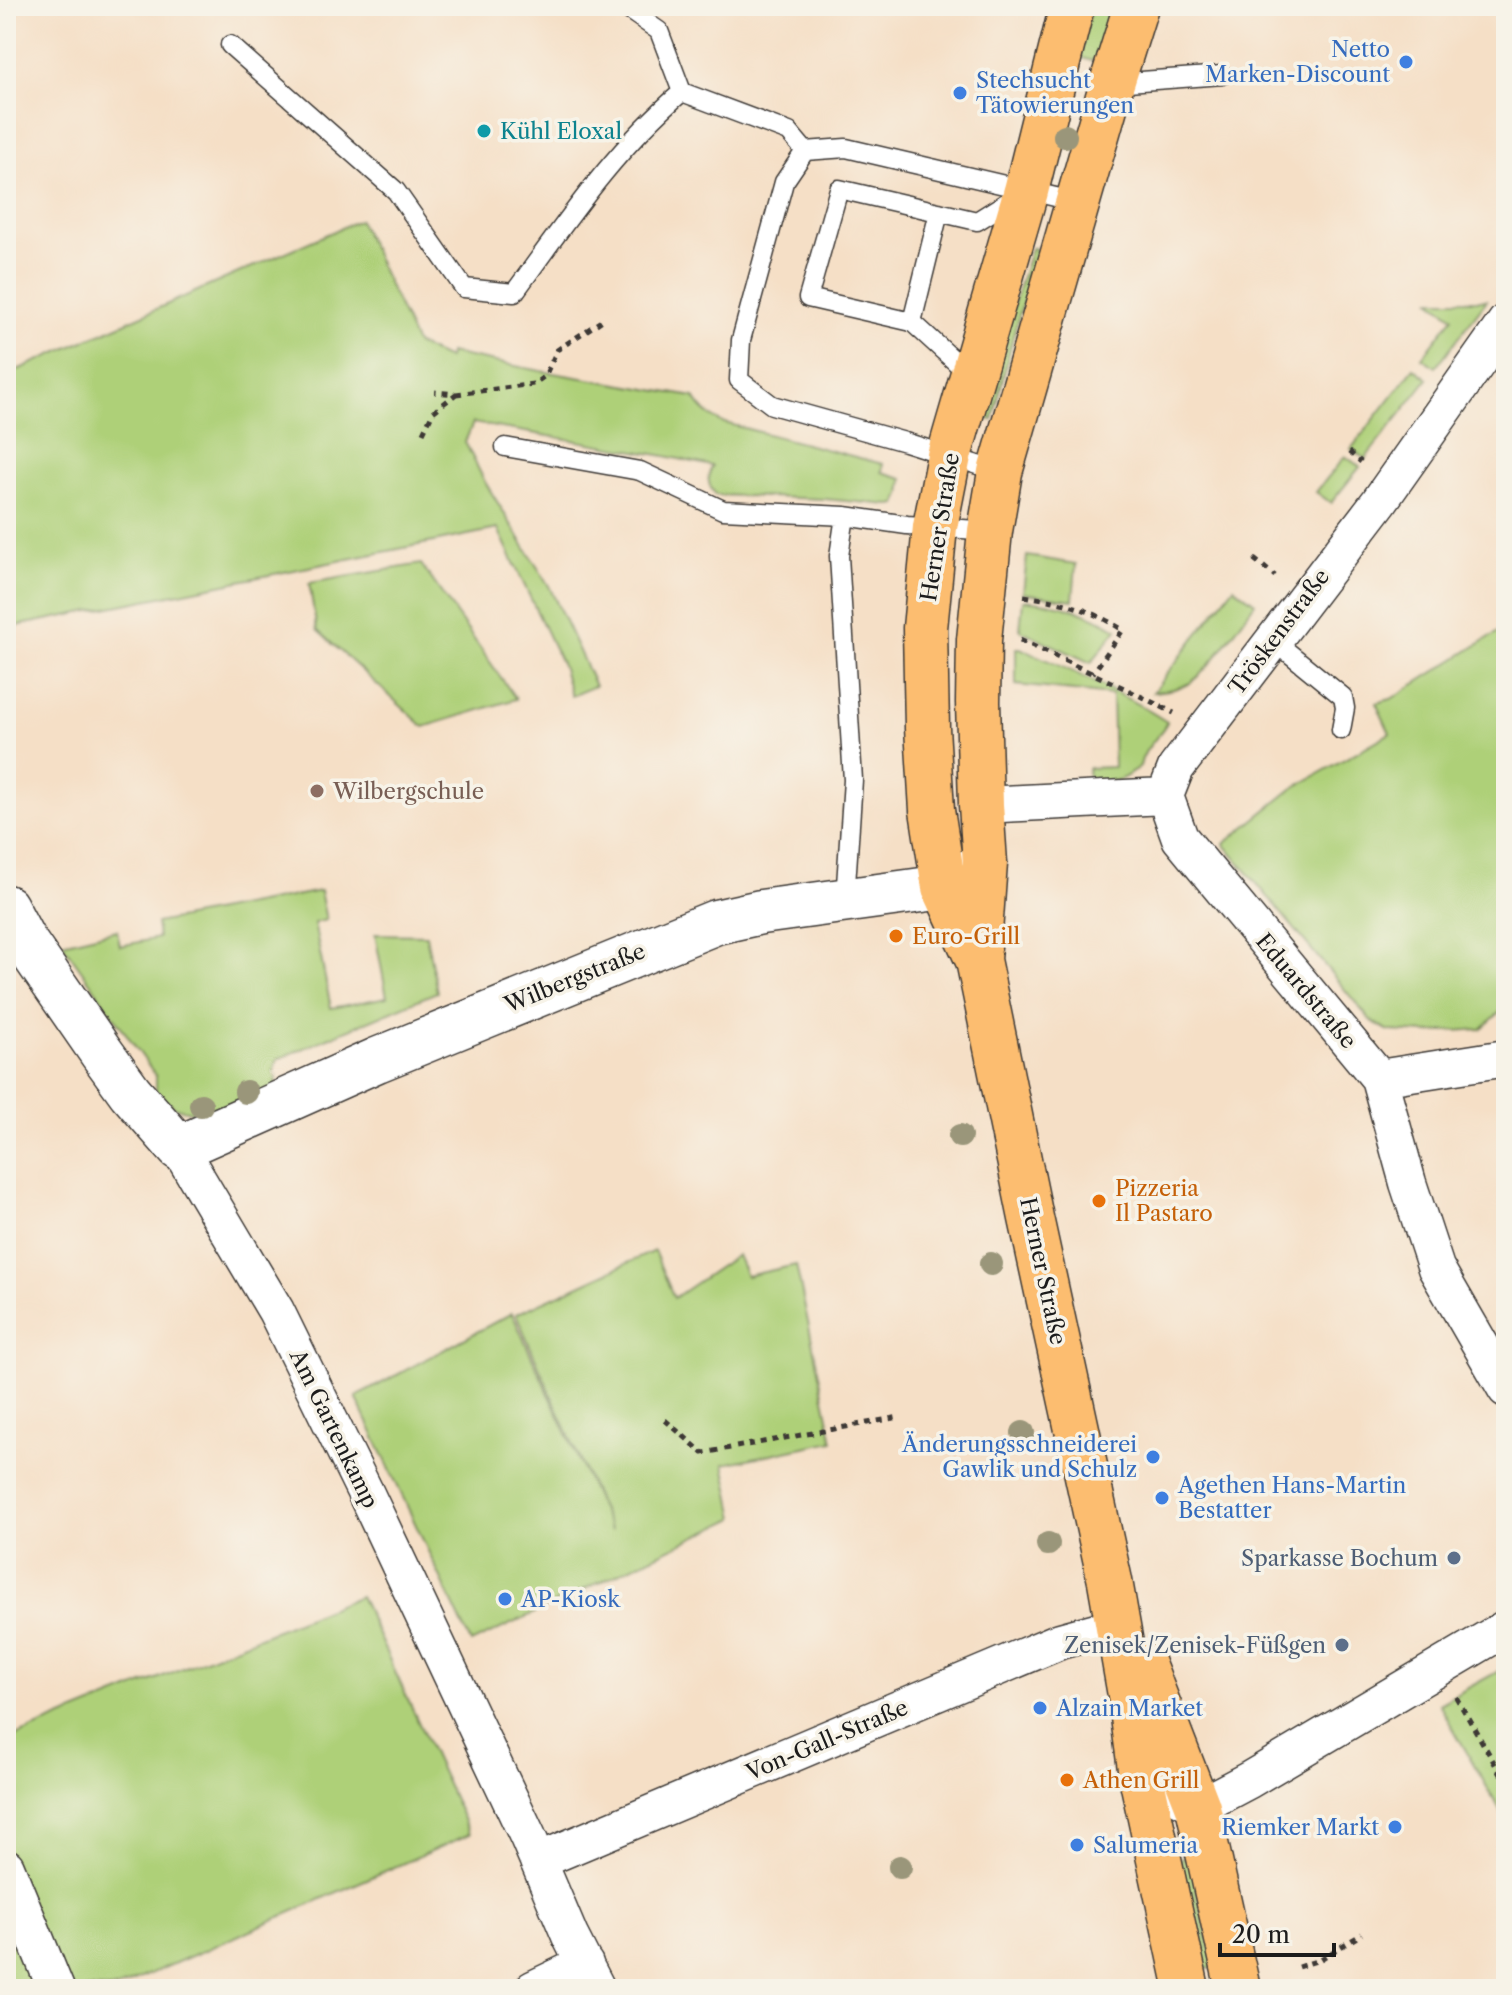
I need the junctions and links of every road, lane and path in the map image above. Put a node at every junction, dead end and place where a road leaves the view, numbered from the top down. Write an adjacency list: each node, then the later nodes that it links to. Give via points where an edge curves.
1 (623, 6): 7 (lane, via 659,31)
2 (1072, 6): 9 (main road, Herner Straße)
3 (1136, 6): 6 (main road, Herner Straße)
4 (230, 45): 7 (lane, via 396,191 464,288 514,293 602,173)
5 (1223, 75): 6 (lane)
6 (1112, 83): 10 (main road, Herner Straße)
7 (682, 92): 8 (lane, via 789,132)
8 (805, 151): 9 (lane, via 846,148); 20 (lane, via 784,182 741,340 739,380 772,405)
9 (1026, 191): 10 (lane); 11 (lane, via 977,221); 15 (main road, Herner Straße)
10 (1077, 202): 21 (main road, Herner Straße)
11 (939, 212): 13 (lane); 13 (lane, via 839,189 808,298)
12 (604, 319): 17 (path, via 557,350 545,376 534,384)
13 (912, 322): 15 (lane)
14 (1506, 322): 29 (street, Tröskenstraße)
15 (972, 377): 20 (main road, Herner Straße)
16 (435, 392): 17 (path)
17 (456, 394): 18 (path, via 433,412)
18 (423, 433)
19 (505, 447): 22 (lane, via 640,471 723,510)
20 (949, 456): 21 (lane); 23 (main road, Herner Straße)
21 (1000, 472): 24 (main road, Herner Straße)
22 (845, 516): 23 (lane); 37 (lane, via 839,556 853,780)
23 (935, 527): 24 (lane); 36 (main road, Herner Straße, via 925,628 927,728)
24 (990, 531): 27 (main road, Herner Straße)
25 (1254, 559): 26 (path)
26 (1283, 582)
27 (983, 596): 28 (main road, Herner Straße); 30 (path, via 1068,604 1123,630)
28 (979, 640): 30 (path, via 1021,640); 34 (main road, Herner Straße)
29 (1273, 640): 31 (street, Tröskenstraße); 32 (lane, via 1343,697)
30 (1093, 673): 31 (path)
31 (1205, 729): 33 (street, Tröskenstraße, via 1176,768)
32 (1341, 730)
33 (1165, 796): 34 (street); 41 (street, Eduardstraße, via 1180,838)
34 (981, 805): 35 (main road, Herner Straße)
35 (985, 863): 36 (street, Wilbergstraße); 39 (main road, Herner Straße)
36 (944, 887): 37 (street, Wilbergstraße); 39 (main road, Herner Straße)
37 (845, 901): 42 (street, Wilbergstraße, via 716,922 392,1054)
38 (6, 907): 42 (street, Am Gartenkamp, via 108,1062)
39 (978, 960): 46 (main road, Herner Straße)
40 (1506, 1058): 41 (street)
41 (1379, 1078): 43 (street, via 1436,1268)
42 (179, 1148): 53 (street, Am Gartenkamp, via 276,1311)
43 (1506, 1389)
44 (900, 1417): 45 (path, via 703,1453)
45 (665, 1420)
46 (1110, 1581): 47 (main road, Herner Straße); 52 (main road, Herner Straße)
47 (1118, 1625): 50 (main road, Herner Straße); 53 (street, Von-Gall-Straße, via 1060,1641)
48 (1506, 1628): 52 (street)
49 (1452, 1690): 51 (path)
50 (1141, 1776): 52 (street); 60 (main road, Herner Straße)
51 (1506, 1783)
52 (1198, 1807): 61 (main road, Herner Straße)
53 (538, 1861): 57 (street, Am Gartenkamp)
54 (6, 1867): 58 (street)
55 (1362, 1934): 56 (path)
56 (1298, 1967)
57 (591, 1977): 59 (street)
58 (56, 1989)
59 (533, 1989)
60 (1187, 1989)
61 (1238, 1989)

